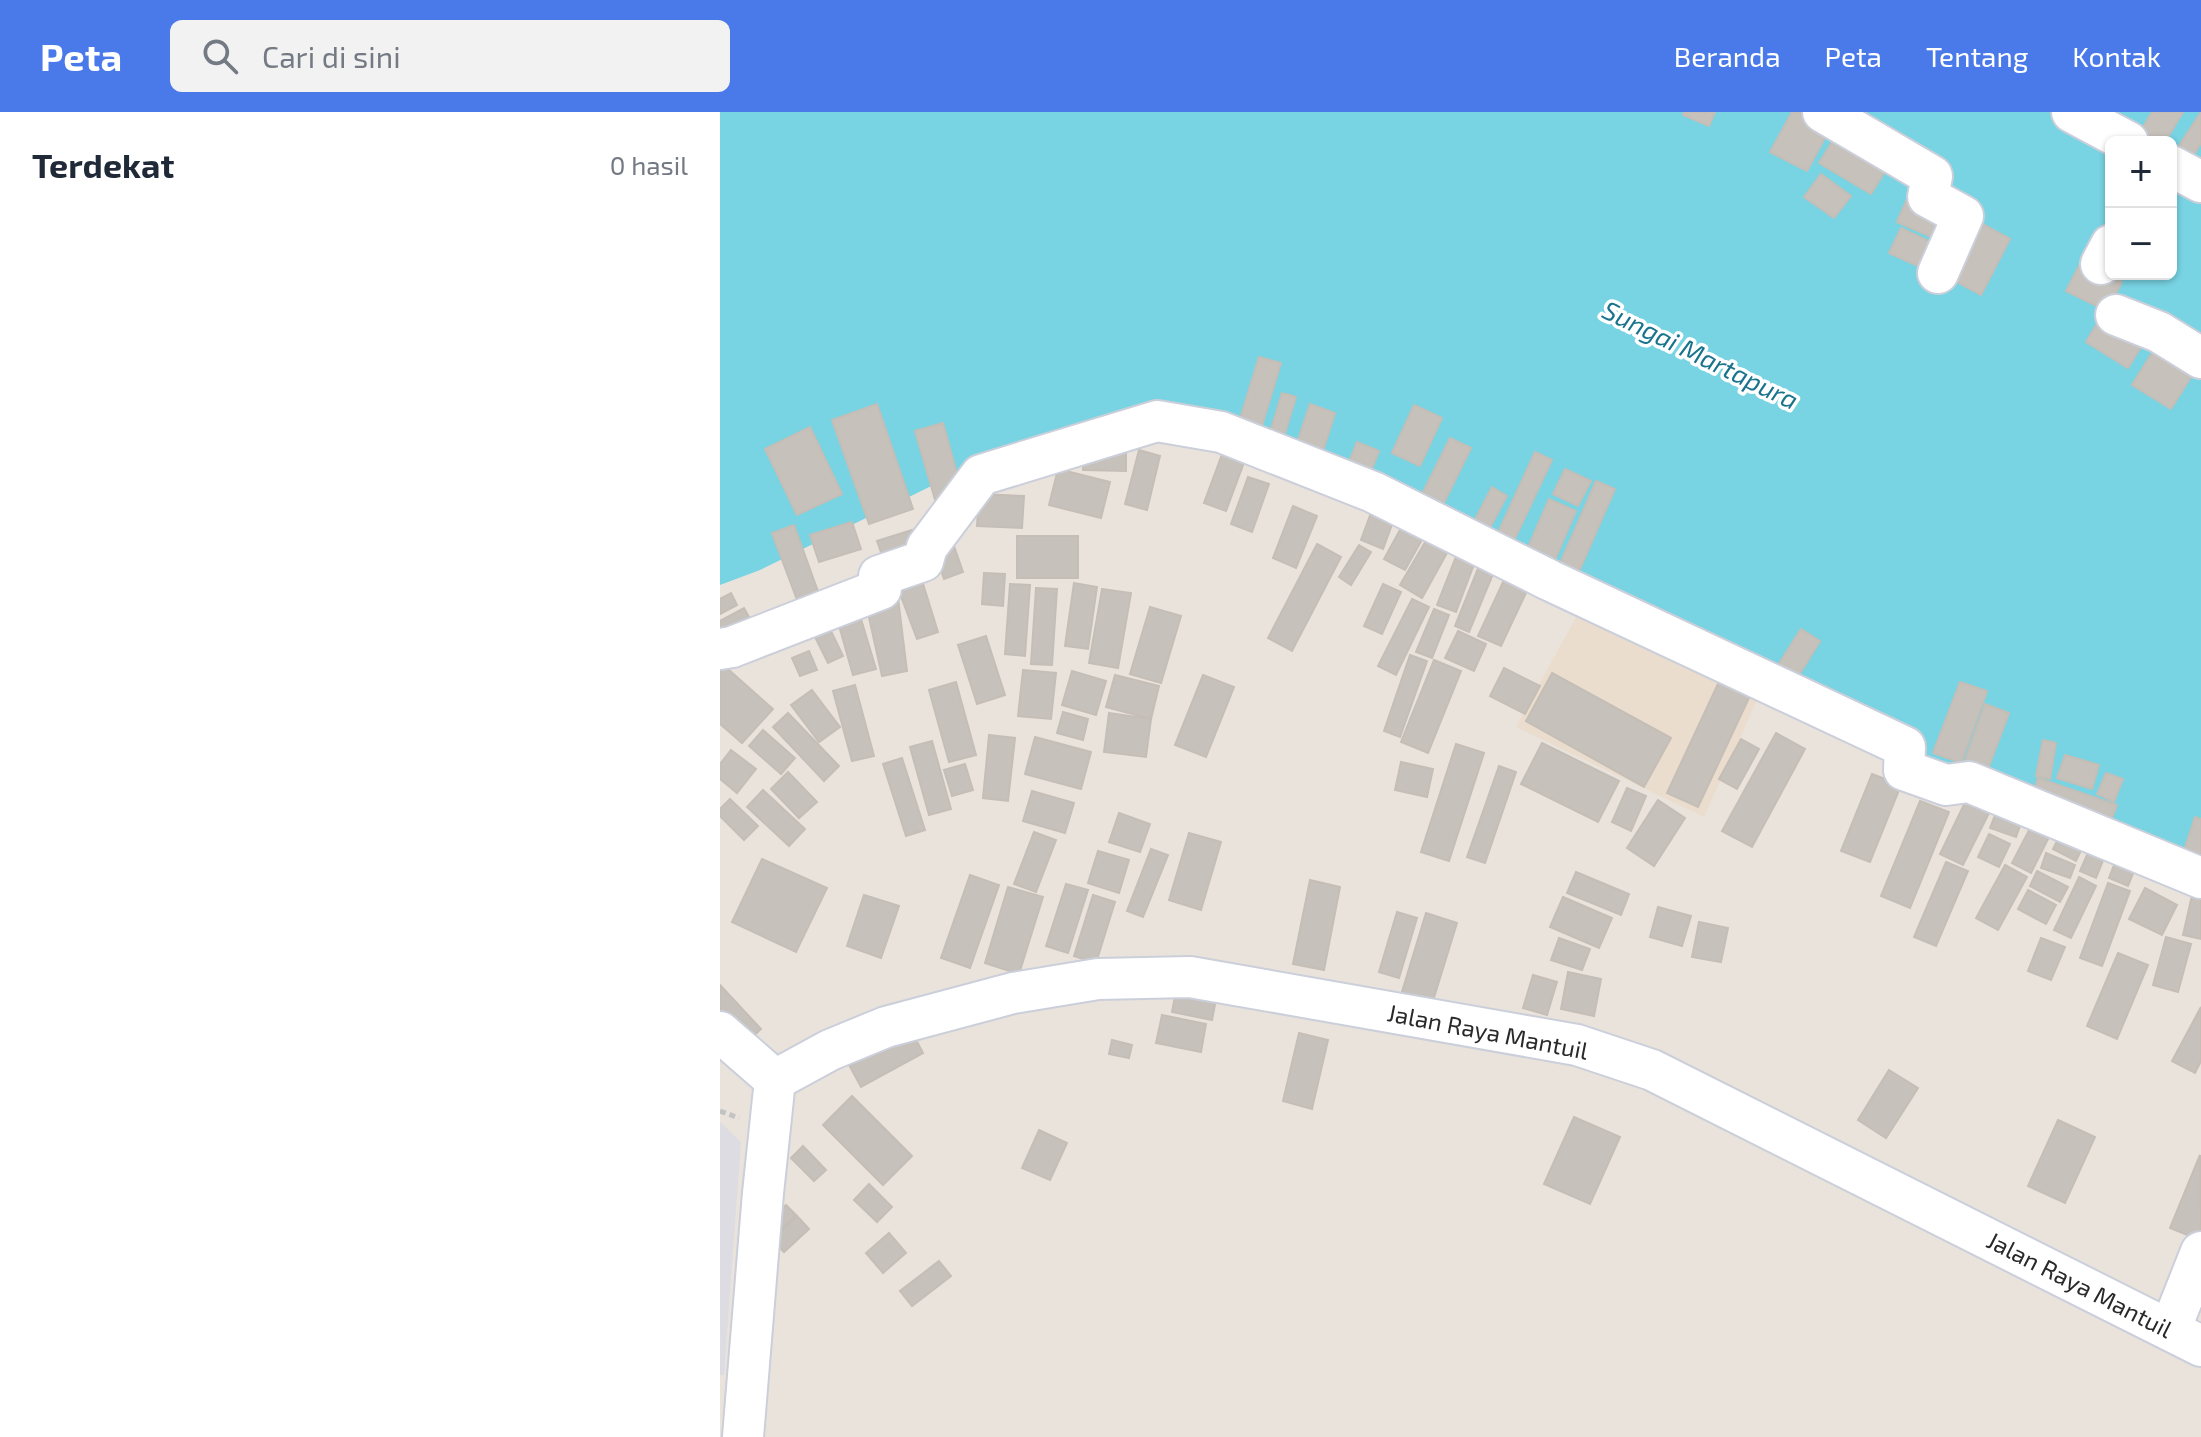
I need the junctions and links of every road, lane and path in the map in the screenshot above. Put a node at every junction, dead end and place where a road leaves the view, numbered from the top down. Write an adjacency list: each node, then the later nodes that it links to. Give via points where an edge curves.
1 (1823, 112): 6 (street, via 1932,176 1928,197 1963,216)
2 (2072, 112): 3 (street)
3 (2117, 136)
4 (2177, 169): 5 (street)
5 (2201, 182)
6 (1938, 273)
7 (2116, 315): 8 (street, via 2159,332)
8 (2201, 358)
9 (720, 649): 10 (street, via 881,589 879,576 923,561 927,547 981,475 1157,421 1221,432 1373,492 1905,747 1904,770 1946,785 1969,782)
10 (2201, 878)
11 (720, 1032): 12 (street)
12 (775, 1080): 14 (street, Jalan Raya Mantuil, via 886,1027 1013,993 1098,979 1190,977 1562,1042 1652,1070); 15 (street)
13 (2201, 1252): 14 (street)
14 (2186, 1338)
15 (743, 1437)

